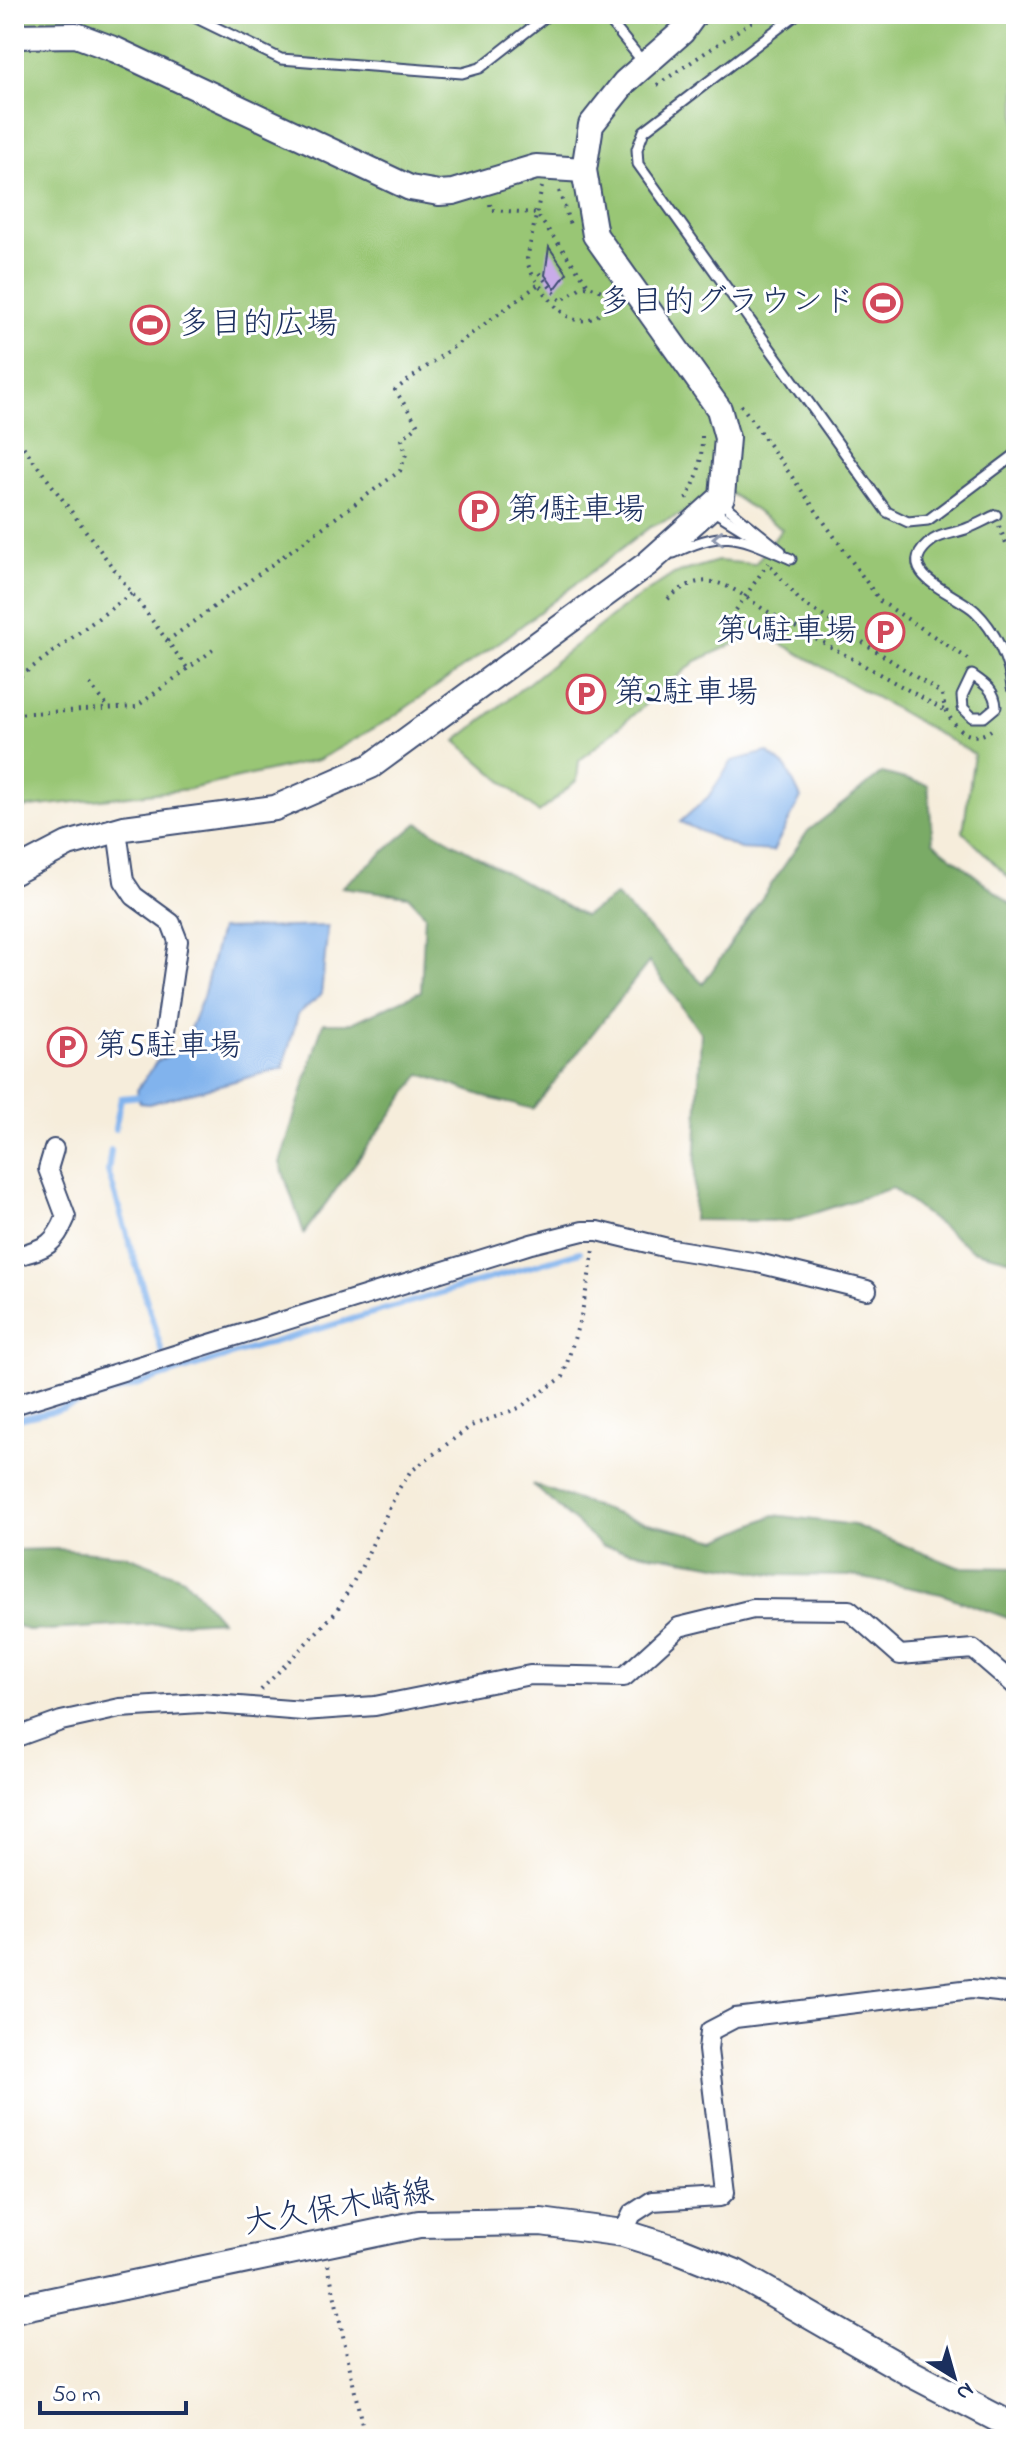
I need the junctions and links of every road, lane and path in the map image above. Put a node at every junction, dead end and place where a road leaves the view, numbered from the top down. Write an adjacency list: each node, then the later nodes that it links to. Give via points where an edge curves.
1 (188, 14): 2 (lane, via 281,59 462,73 480,68)
2 (549, 14)
3 (604, 14): 10 (lane)
4 (643, 14): 7 (path)
5 (753, 14): 9 (path, via 751,22)
6 (797, 14): 24 (lane, via 644,131 638,164 887,512 908,522 928,520)
7 (681, 24): 9 (path); 10 (street)
8 (14, 36): 12 (street, via 76,35 116,50 410,188 453,192 536,167)
9 (704, 55): 11 (path)
10 (645, 65): 12 (street, via 591,125)
11 (647, 91)
12 (584, 170): 25 (street, via 595,235 719,409 727,438)
13 (529, 191): 15 (path, via 541,190)
14 (503, 199): 15 (path, via 488,207)
15 (536, 213): 17 (path, via 527,259); 18 (path)
16 (539, 273): 18 (path, via 561,301)
17 (539, 284): 20 (path, via 569,319 594,319); 34 (path, via 395,390 418,425 402,439 406,454 400,471)
18 (589, 286): 19 (path)
19 (612, 295)
20 (609, 308)
21 (733, 393): 36 (path, via 880,601)
22 (702, 425): 26 (path, via 702,458 695,485)
23 (14, 434): 30 (path)
24 (1016, 454)
25 (716, 503): 28 (lane); 28 (lane); 29 (street)
26 (682, 505)
27 (996, 515): 41 (lane, via 937,537 924,547 920,571 928,582 975,610 990,629 1011,671)
28 (791, 559): 29 (lane, one-way to 29, via 741,537 703,539)
29 (647, 564): 46 (street, via 371,766 275,808)
30 (132, 593): 34 (path); 39 (path)
31 (745, 596): 32 (path, via 705,581 680,588); 33 (path); 43 (path); 43 (path, via 768,563 800,601 942,694)
32 (668, 599)
33 (736, 610)
34 (167, 641): 37 (path)
35 (213, 650): 37 (path)
36 (972, 662)
37 (188, 669): 42 (path, via 136,707)
38 (972, 675): 38 (lane, via 995,696 996,707 984,717 972,717 963,708 962,696)
39 (14, 681)
40 (90, 684): 42 (path)
41 (1012, 688)
42 (109, 708): 44 (path)
43 (944, 710): 45 (path, via 954,726 968,734)
44 (14, 714)
45 (993, 728)
46 (117, 830): 49 (street, via 68,844); 50 (street, via 124,881 134,896 171,923 178,941)
47 (40, 836): 48 (path)
48 (14, 842)
49 (14, 872)
50 (163, 1046)
51 (54, 1149): 53 (street, via 48,1169 66,1217 58,1237)
52 (598, 1231): 54 (street); 55 (street, via 531,1244); 57 (path, via 563,1377 519,1408 471,1426 410,1472 336,1612)
53 (14, 1257)
54 (867, 1290)
55 (14, 1405)
56 (1016, 1686): 57 (street, via 973,1649 900,1655 849,1610 753,1609 679,1627 624,1677 530,1675 375,1706 303,1711)
57 (246, 1706): 58 (street, via 120,1708)
58 (14, 1738)
59 (1016, 1994): 60 (street, via 971,1989 735,2018 710,2031 725,2192 720,2197 652,2201 632,2214)
60 (623, 2233): 61 (main road, 大久保木崎線, via 541,2222 419,2224); 63 (main road, 大久保木崎線, via 736,2273)
61 (323, 2243): 62 (main road, 大久保木崎線); 64 (path)
62 (14, 2309)
63 (1011, 2427)
64 (365, 2439)

